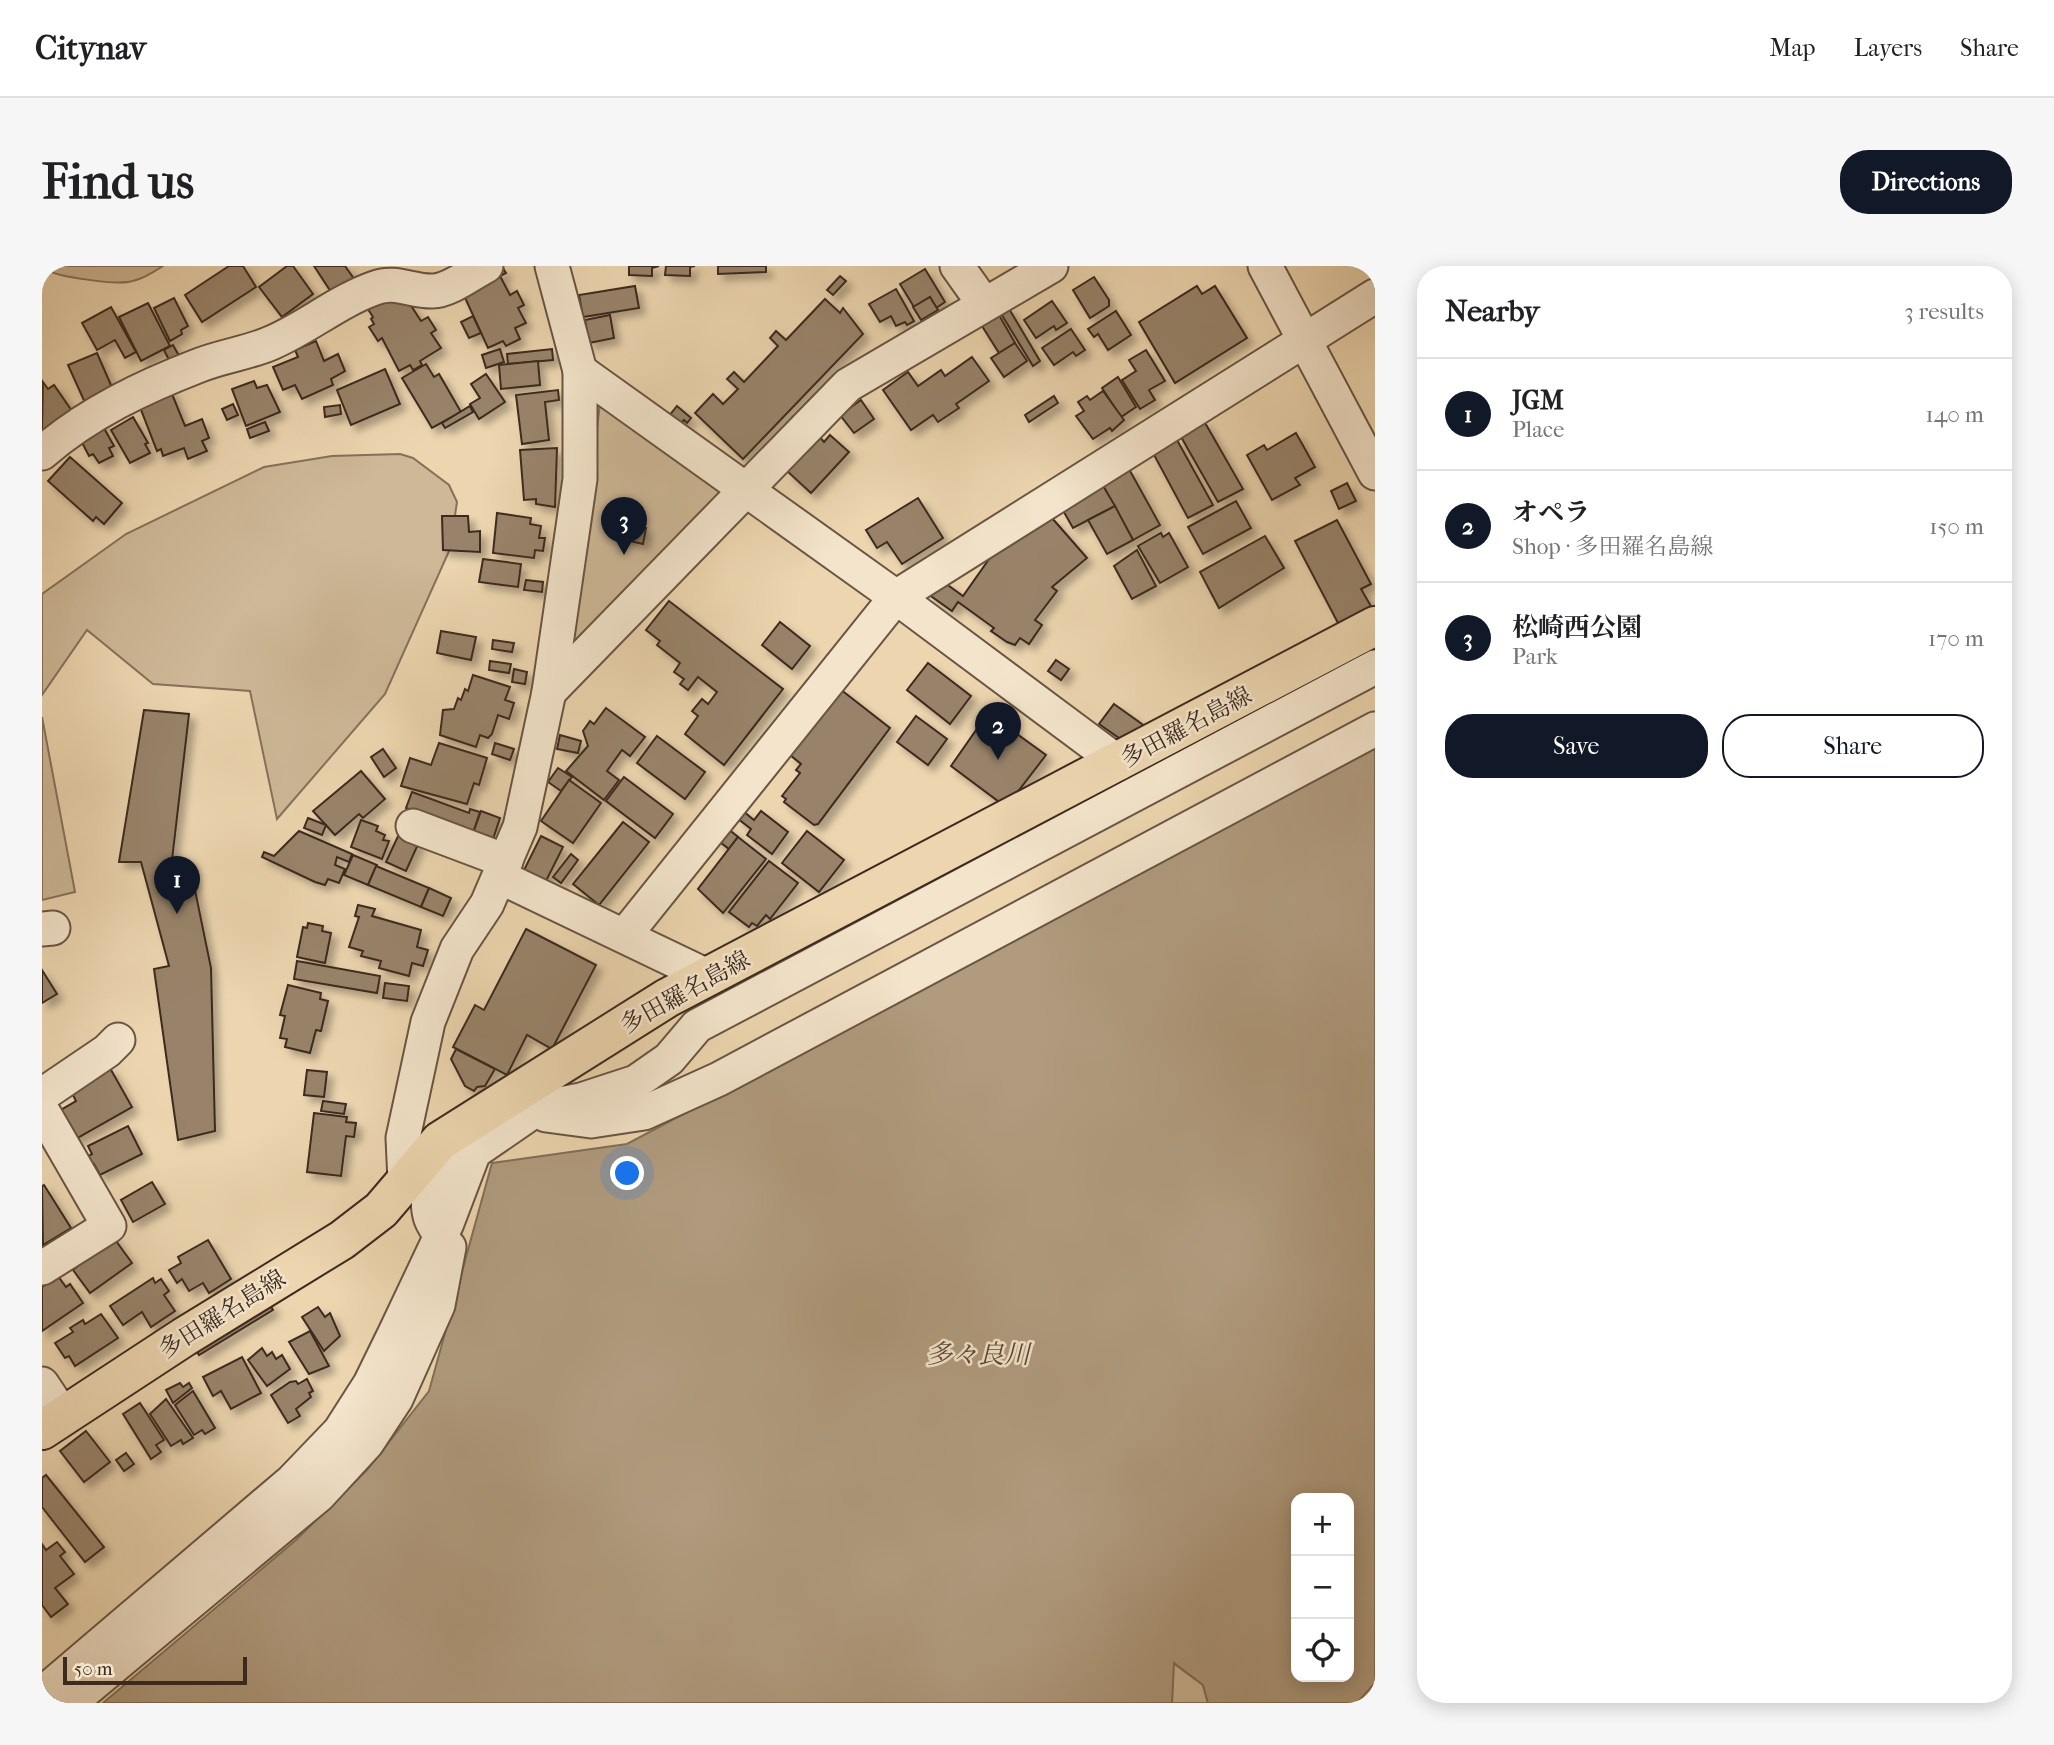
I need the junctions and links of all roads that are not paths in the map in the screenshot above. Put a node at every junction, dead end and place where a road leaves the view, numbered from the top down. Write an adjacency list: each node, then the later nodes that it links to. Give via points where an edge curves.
1 (486, 266): 10 (street, via 435,292 390,284 377,287 273,342 203,364 131,395 76,424)
2 (552, 266): 9 (street)
3 (957, 266): 7 (street)
4 (1051, 266): 7 (street)
5 (1265, 266): 8 (street)
6 (1375, 296): 8 (street)
7 (984, 304): 12 (street, via 848,385)
8 (1304, 340): 11 (street); 13 (street)
9 (580, 371): 12 (street); 16 (street, via 580,479)
10 (42, 453)
11 (1375, 473)
12 (746, 490): 13 (street); 16 (street)
13 (896, 597): 18 (street); 21 (street)
14 (1375, 626): 18 (main road, 多田羅名島線)
15 (1375, 667): 26 (street, via 697,1026 669,1059 636,1082)
16 (549, 692): 20 (street, via 520,827)
17 (1375, 729): 26 (street, via 719,1079 643,1113 591,1121)
18 (1119, 763): 22 (main road, 多田羅名島線)
19 (413, 826): 20 (street)
20 (503, 869): 21 (street); 28 (street, via 487,904 457,949 428,1022 403,1138)
21 (625, 935): 22 (street)
22 (709, 977): 28 (main road, 多田羅名島線, via 667,998 440,1141)
23 (118, 1040): 24 (street)
24 (42, 1095)
25 (42, 1110): 31 (street, via 109,1226)
26 (530, 1113): 27 (street)
27 (477, 1150): 29 (street); 30 (street, via 469,1146 447,1159 431,1188 430,1215)
28 (405, 1181): 32 (main road, 多田羅名島線, via 381,1210 342,1240)
29 (459, 1190): 30 (street); 34 (street, via 438,1304 396,1399 367,1443 319,1495)
30 (441, 1236): 33 (street, via 370,1384 340,1431 292,1481)
31 (42, 1268)
32 (47, 1401)
33 (42, 1694)
34 (70, 1703)

